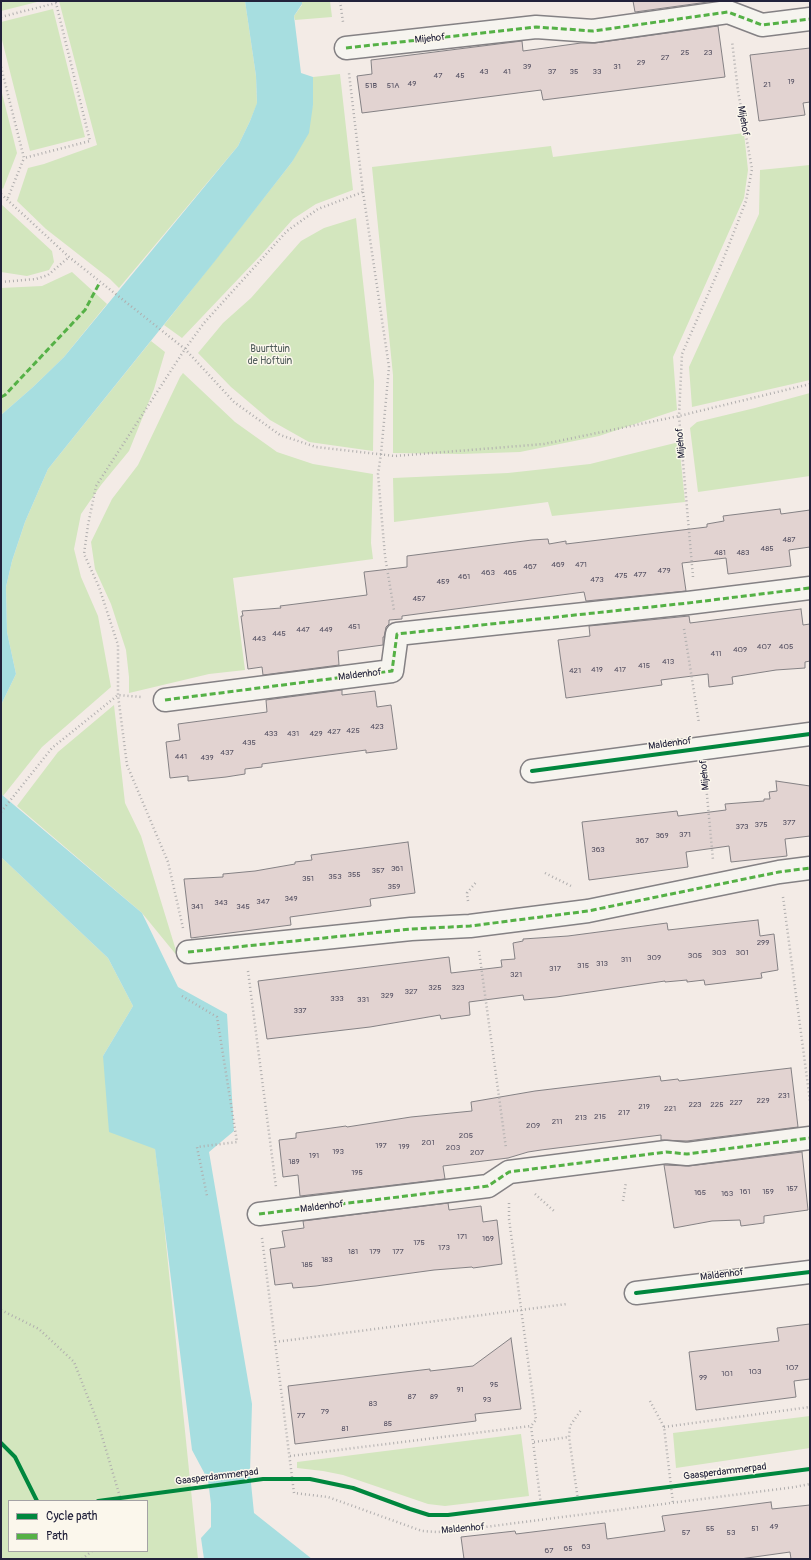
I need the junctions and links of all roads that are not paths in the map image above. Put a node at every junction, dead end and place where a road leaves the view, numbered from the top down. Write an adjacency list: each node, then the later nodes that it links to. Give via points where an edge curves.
1 (810, 19): 2 (street, Mijehof, via 762,25 728,12 593,31 536,27)
2 (346, 48)
3 (810, 588): 4 (street, Maldenhof, via 397,634 392,671)
4 (165, 700)
5 (810, 734): 6 (street, Maldenhof)
6 (532, 771)
7 (810, 868): 8 (street, via 588,911 470,926 411,929)
8 (188, 952)
9 (810, 1138): 10 (street, Maldenhof, via 687,1154 666,1152 509,1172 488,1186)
10 (269, 1213)
11 (810, 1272): 12 (street, Maldenhof)
12 (636, 1293)

